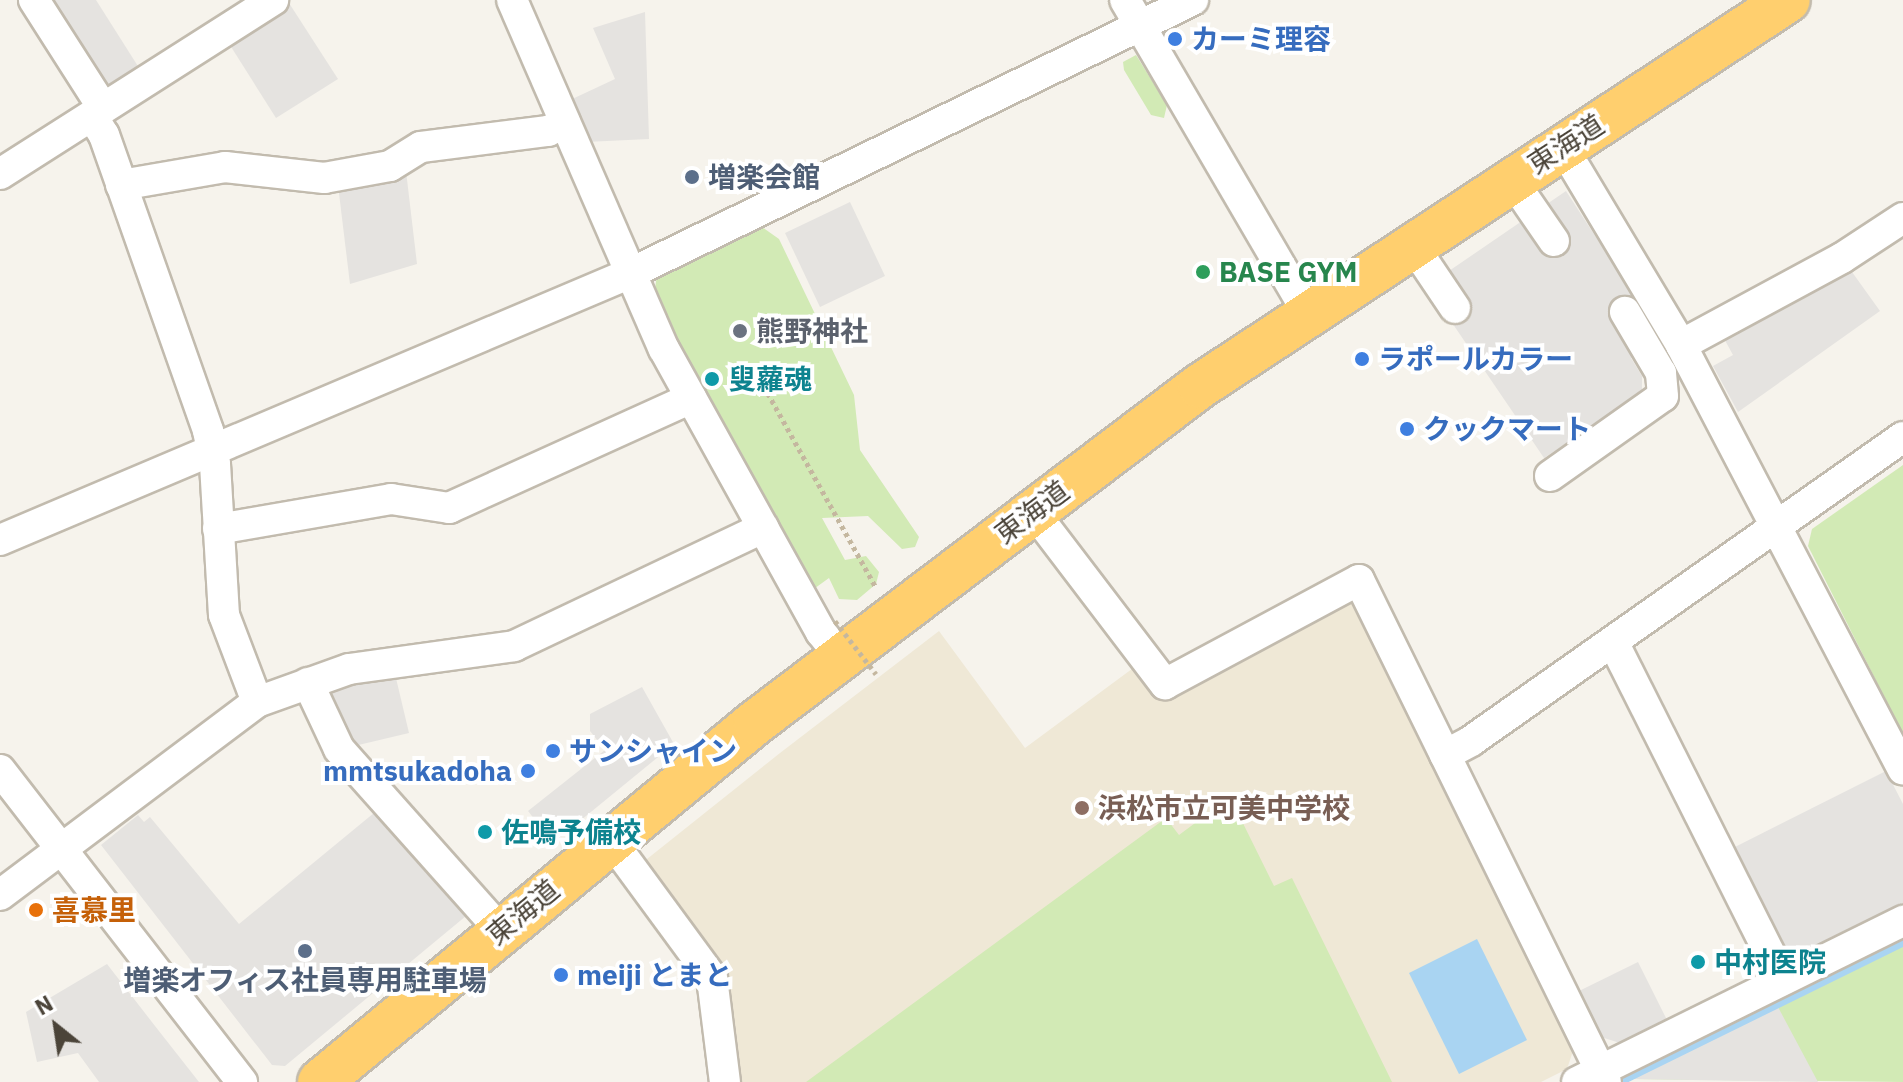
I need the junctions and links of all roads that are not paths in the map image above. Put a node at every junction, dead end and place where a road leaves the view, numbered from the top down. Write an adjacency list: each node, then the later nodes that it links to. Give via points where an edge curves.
1 (34, 0): 8 (street)
2 (273, 0): 8 (street)
3 (512, 0): 9 (street)
4 (1125, 0): 7 (street)
5 (1193, 0): 7 (street)
6 (1788, 0): 10 (highway, 東海道)
7 (1142, 29): 17 (street); 20 (street)
8 (98, 112): 11 (street); 13 (street)
9 (565, 123): 13 (street, via 548,131 421,147 390,166 324,178 225,167); 17 (street)
10 (1562, 146): 12 (highway, 東海道); 18 (street)
11 (0, 174)
12 (1512, 180): 15 (street); 16 (highway, 東海道)
13 (121, 185): 24 (street)
14 (1903, 218): 21 (street, via 1842,258)
15 (1554, 241)
16 (1412, 244): 19 (street); 20 (highway, 東海道)
17 (631, 273): 22 (street); 24 (street)
18 (1652, 296): 21 (street); 25 (street, via 1617,317 1661,373 1663,396)
19 (1455, 308)
20 (1307, 312): 26 (highway, 東海道)
21 (1681, 345): 27 (street)
22 (691, 398): 28 (street); 29 (street, via 449,508 391,499)
23 (1903, 437): 27 (street)
24 (213, 450): 29 (street); 30 (street)
25 (1550, 476)
26 (1033, 511): 32 (highway, 東海道); 35 (street, via 1165,684 1359,580)
27 (1779, 524): 31 (street); 36 (street)
28 (763, 528): 32 (street); 33 (street, via 514,646 349,669)
29 (218, 529): 34 (street, via 224,615)
30 (0, 540)
31 (1613, 642): 35 (street); 43 (street)
32 (850, 651): 38 (highway, 東海道)
33 (308, 683): 34 (street); 42 (street, via 339,749)
34 (257, 702): 39 (street)
35 (1445, 755): 45 (street)
36 (1903, 769)
37 (0, 770): 39 (street)
38 (610, 839): 42 (highway, 東海道); 47 (street, via 712,978)
39 (63, 852): 40 (street); 46 (street)
40 (0, 895)
41 (1903, 921): 43 (street)
42 (501, 931): 44 (highway, 東海道)
43 (1783, 980): 45 (street)
44 (335, 1077)
45 (1594, 1078)
46 (242, 1082)
47 (725, 1082)

